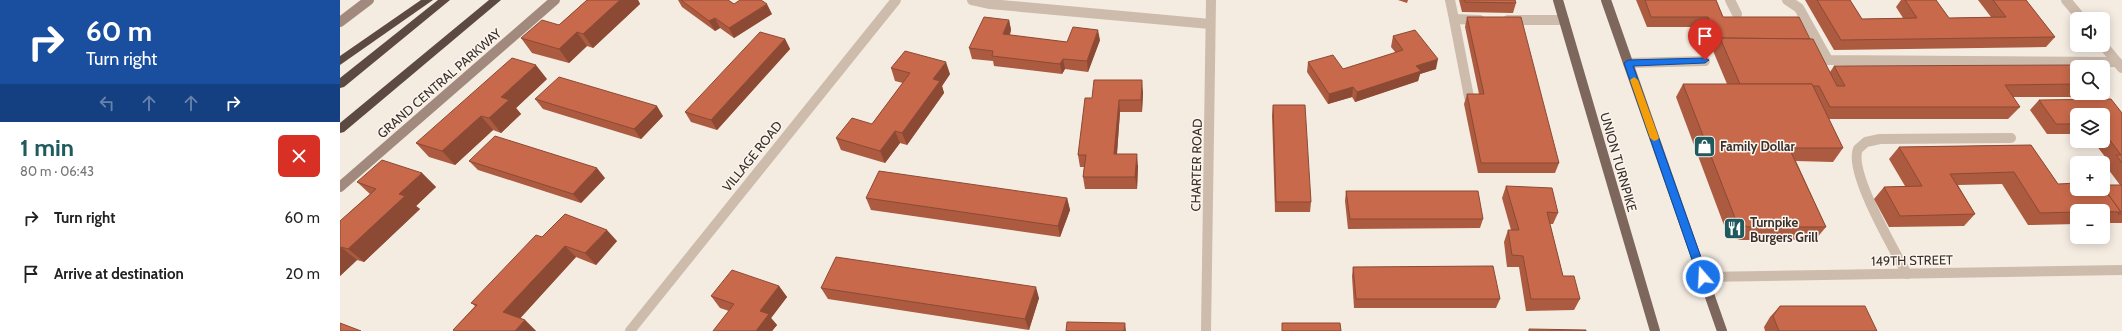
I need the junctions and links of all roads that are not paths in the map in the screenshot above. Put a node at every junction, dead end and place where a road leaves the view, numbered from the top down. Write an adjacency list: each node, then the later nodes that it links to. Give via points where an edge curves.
1 (369, 0): 19 (main road)
2 (428, 0): 23 (highway)
3 (445, 0): 26 (highway)
4 (496, 0): 28 (highway, GRAND CENTRAL PARKWAY)
5 (555, 0): 30 (main road, GRAND CENTRAL PARKWAY)
6 (896, 0): 34 (street, VILLAGE ROAD)
7 (972, 0): 20 (street, via 990,4)
8 (1211, 0): 20 (street, CHARTER ROAD)
9 (1450, 0): 17 (street)
10 (1558, 0): 18 (main road, UNION TURNPIKE)
11 (1606, 0): 24 (main road)
12 (1730, 0): 16 (street)
13 (1787, 0): 25 (street, via 1799,8 1828,60)
14 (2066, 0): 15 (street)
15 (2076, 12)
16 (1737, 14)
17 (1454, 19): 18 (street); 27 (street)
18 (1564, 20): 36 (main road, UNION TURNPIKE)
19 (340, 22)
20 (1210, 24): 35 (street, CHARTER ROAD)
21 (2109, 52): 25 (street)
22 (1705, 60): 24 (street)
23 (340, 61)
24 (1628, 63): 33 (main road)
25 (2120, 65)
26 (340, 84)
27 (1469, 97)
28 (340, 130)
29 (2011, 138): 32 (street, via 1880,139 1860,146 1857,158 1861,180)
30 (340, 187)
31 (2122, 270): 32 (street, 149TH STREET)
32 (1907, 274): 33 (street, 149TH STREET)
33 (1703, 277): 37 (main road)
34 (630, 331)
35 (1206, 331)
36 (1655, 331)
37 (1722, 331)

